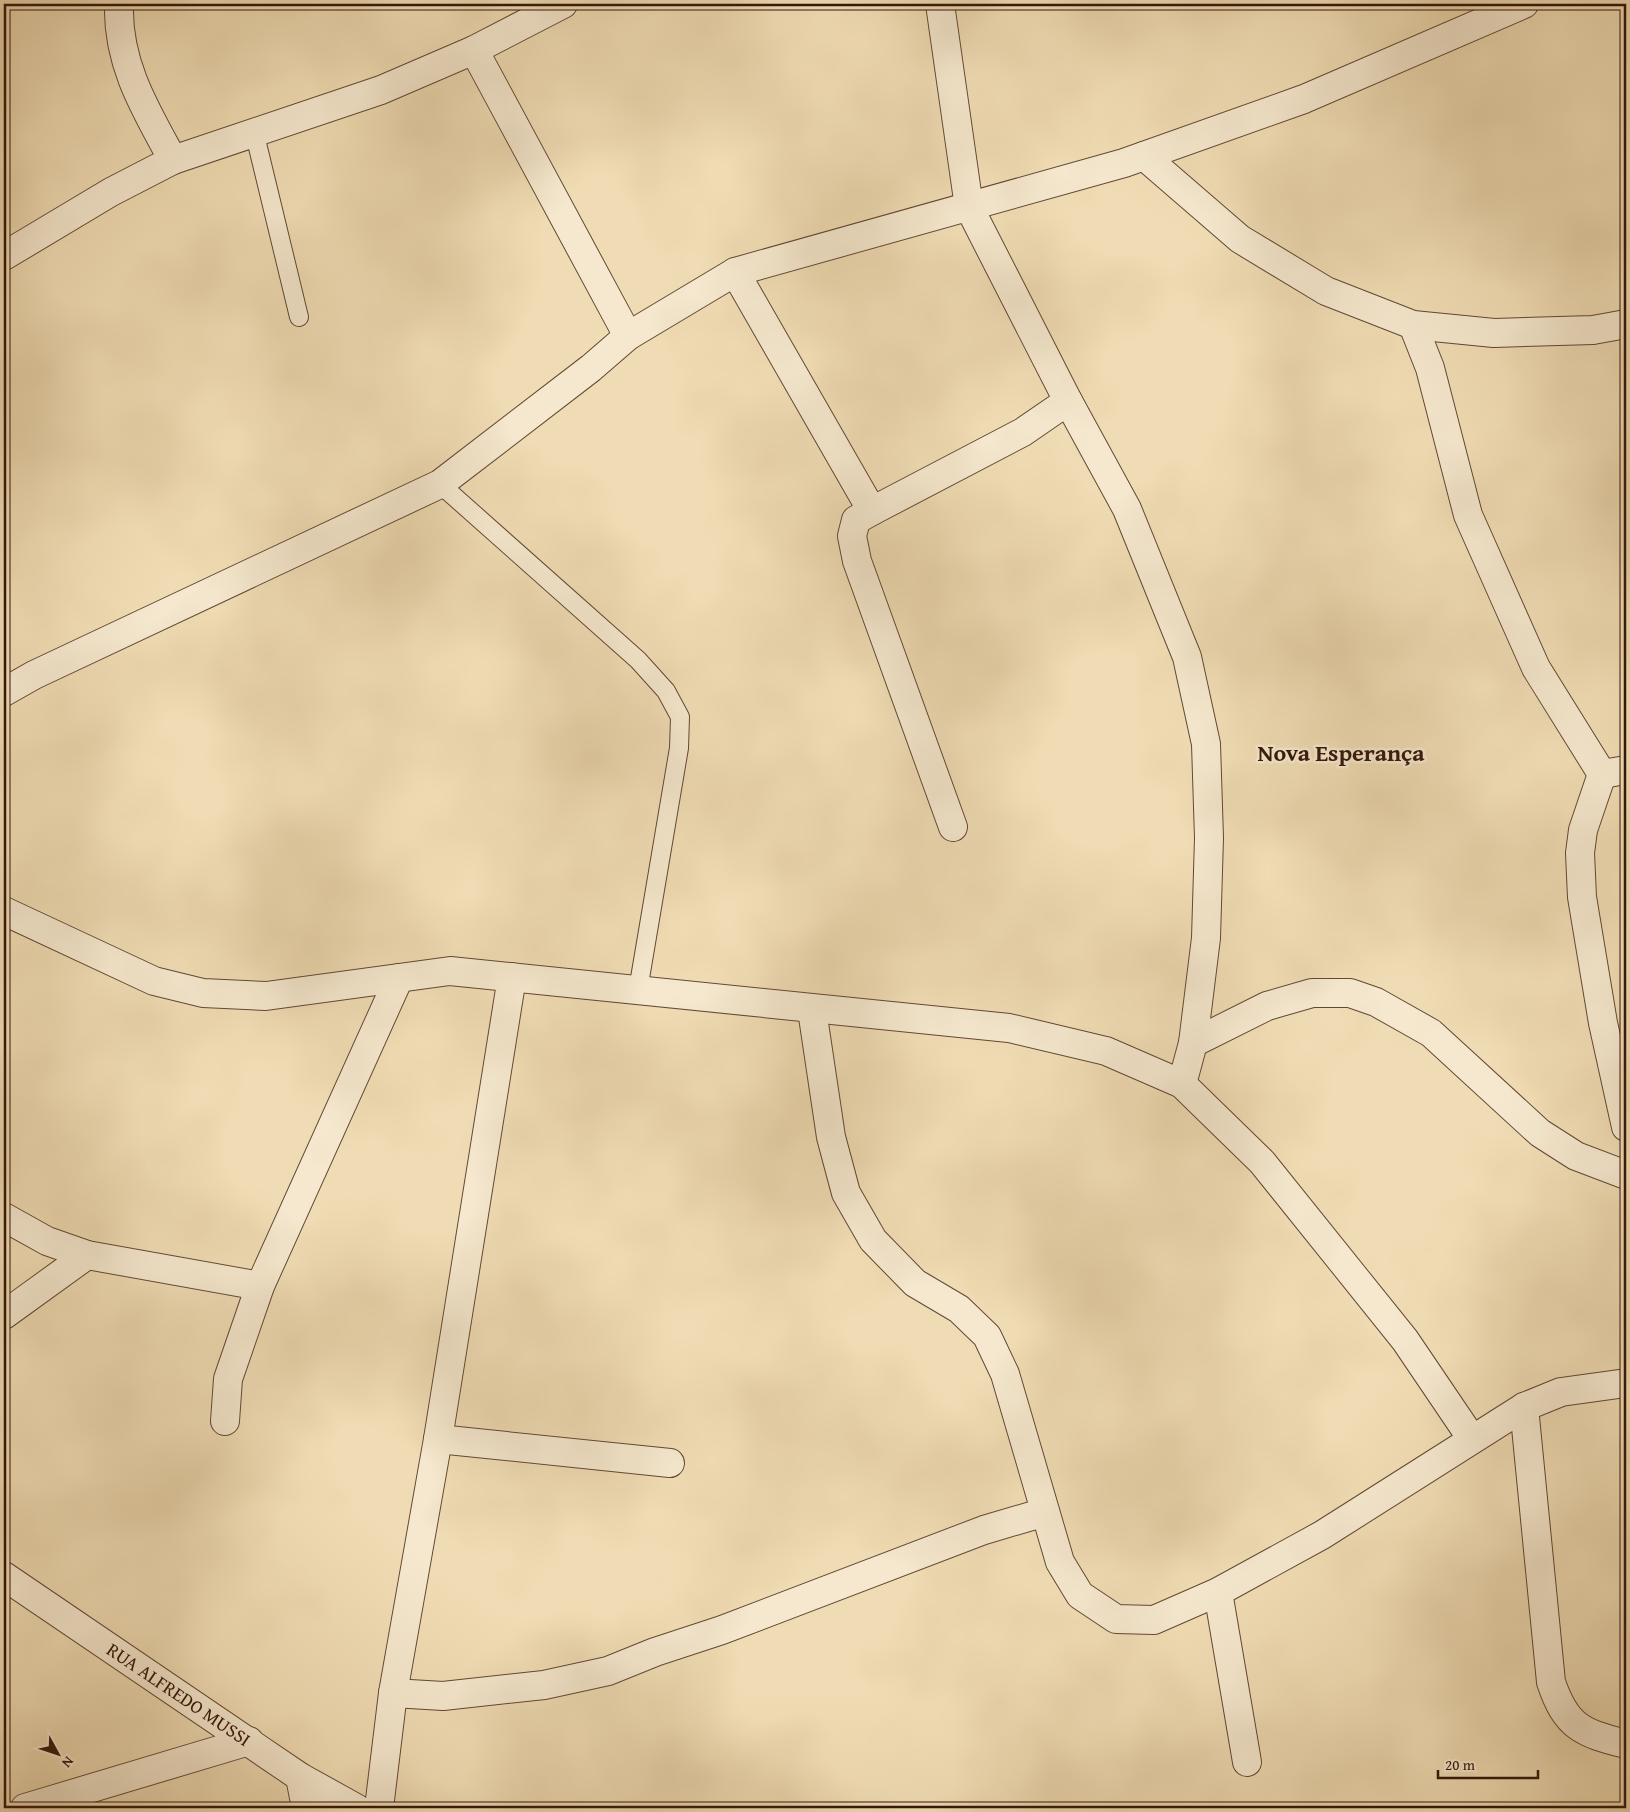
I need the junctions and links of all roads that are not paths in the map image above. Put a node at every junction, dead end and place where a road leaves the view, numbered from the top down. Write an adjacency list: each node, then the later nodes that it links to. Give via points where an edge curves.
1 (119, 4): 9 (street, via 118,28 136,93)
2 (563, 4): 6 (street)
3 (940, 4): 10 (street)
4 (1524, 4): 5 (street)
5 (1480, 13): 8 (street, via 1304,99)
6 (474, 50): 7 (street, via 381,90); 16 (street)
7 (254, 130): 9 (street); 13 (lane)
8 (1144, 156): 10 (street); 15 (street, via 1240,239 1326,291)
9 (173, 160): 11 (street, via 111,192)
10 (969, 208): 12 (street); 17 (street)
11 (4, 256)
12 (735, 272): 16 (street); 19 (street)
13 (299, 317)
14 (1626, 324): 15 (street, via 1593,330 1494,333)
15 (1413, 325): 21 (street, via 1430,368 1468,515 1536,668)
16 (628, 336): 18 (street)
17 (1068, 401): 19 (street, via 1015,437); 28 (street, via 1126,508 1166,601 1187,657 1206,744 1209,838 1206,938)
18 (440, 484): 20 (street); 26 (lane, via 638,660 666,691 680,717 679,748)
19 (872, 511): 22 (street, via 856,520 852,536 857,561)
20 (4, 692)
21 (1614, 772): 30 (street, via 1582,830 1580,853 1582,897 1603,1023)
22 (953, 826)
23 (4, 911): 25 (street, via 154,981 204,993 266,996)
24 (512, 977): 25 (street, via 450,971); 26 (street); 40 (street)
25 (399, 978): 34 (street)
26 (638, 990): 27 (street)
27 (812, 1010): 29 (street, via 1009,1028 1106,1051); 42 (street, via 831,1137 846,1193 873,1240 915,1283 959,1309 987,1336 1005,1374)
28 (1193, 1043): 29 (street); 31 (street, via 1267,1006 1312,993 1350,993 1376,1002 1431,1033 1540,1134 1576,1156)
29 (1182, 1084): 39 (street, via 1269,1170 1405,1340)
30 (1626, 1128)
31 (1626, 1175)
32 (4, 1217): 33 (street, via 47,1241)
33 (87, 1255): 34 (street); 35 (street)
34 (260, 1286): 38 (street, via 228,1379)
35 (4, 1315)
36 (1626, 1383): 37 (street, via 1561,1392)
37 (1524, 1407): 39 (street); 47 (street, via 1551,1682 1559,1705 1579,1729)
38 (225, 1421)
39 (1472, 1438): 44 (street, via 1322,1535)
40 (438, 1439): 41 (street); 45 (street)
41 (670, 1463)
42 (1045, 1512): 44 (street, via 1060,1562 1080,1595 1116,1619 1154,1620); 45 (street, via 984,1530 608,1671 544,1686 443,1696)
43 (4, 1576): 46 (street, RUA ALFREDO MUSSI)
44 (1218, 1592): 48 (street)
45 (393, 1693): 53 (street)
46 (249, 1741): 49 (street, RUA ALFREDO MUSSI); 50 (street)
47 (1626, 1744)
48 (1247, 1762)
49 (300, 1777): 51 (street); 52 (street, RUA ALFREDO MUSSI)
50 (24, 1808)
51 (306, 1808)
52 (356, 1808)
53 (379, 1808)

